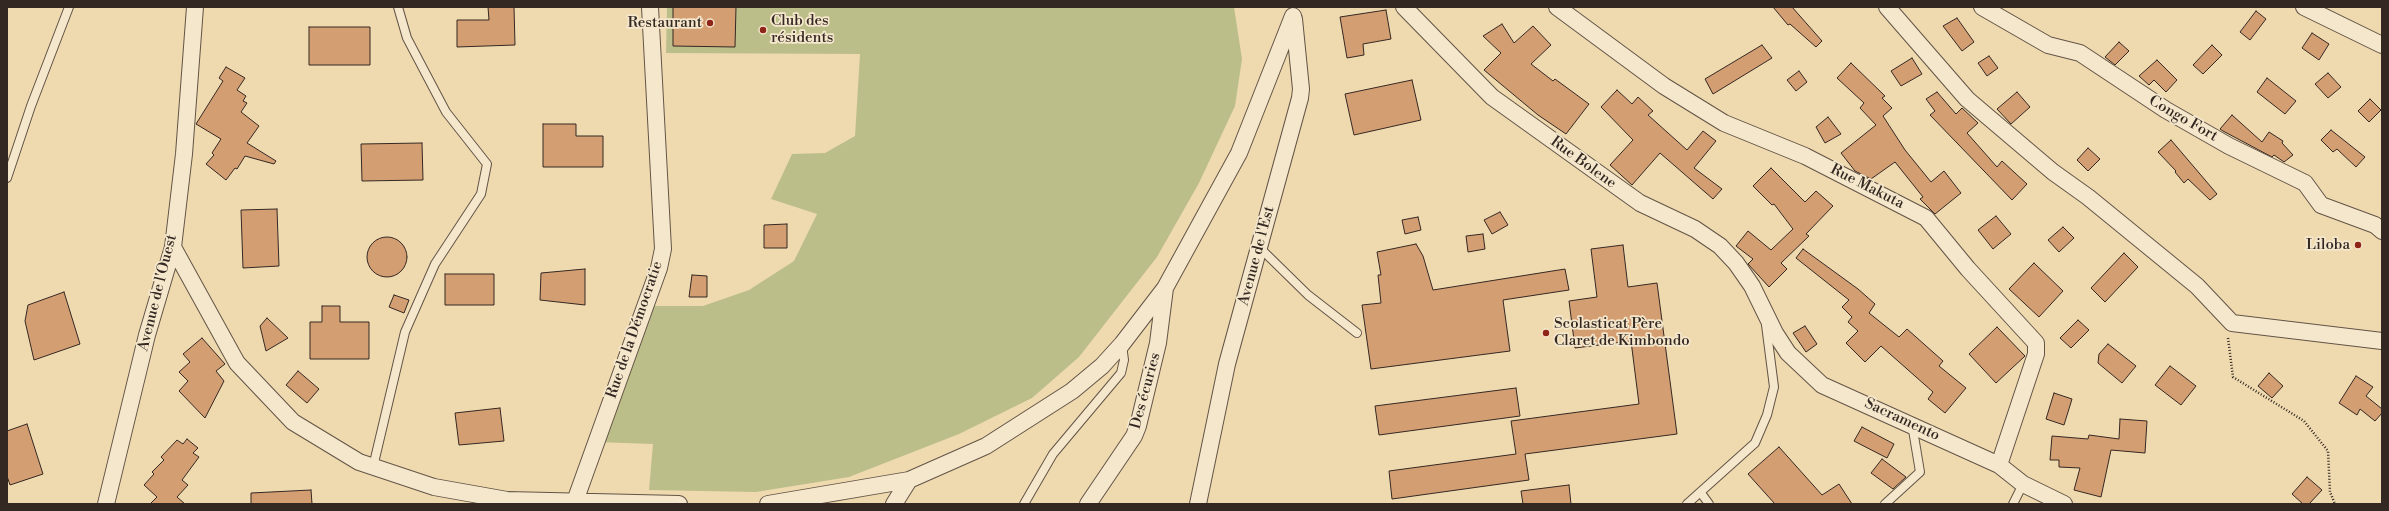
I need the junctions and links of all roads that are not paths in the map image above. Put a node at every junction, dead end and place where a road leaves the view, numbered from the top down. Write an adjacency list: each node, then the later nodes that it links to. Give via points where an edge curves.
1 (69, 7): 12 (lane)
2 (195, 7): 14 (street, Avenue de l'Ouest, via 184,154)
3 (398, 7): 23 (lane, via 407,38 446,112 487,164 481,194 434,264 405,332)
4 (650, 7): 27 (street, Rue de la Démocratie, via 663,249 659,268)
5 (1404, 7): 17 (street, Rue Bolene, via 1492,97 1640,203 1695,229 1720,246 1752,286)
6 (1557, 7): 22 (street, Rue Makuta, via 1664,86 1724,123 1805,156 1926,218 1968,269 2036,343 2036,354)
7 (1887, 7): 19 (street, via 1967,99 2053,172 2088,197 2197,286 2227,319 2237,324)
8 (1982, 7): 13 (street, Congo Fort, via 2048,45 2080,53 2166,110 2229,146 2305,183 2321,205 2376,225)
9 (2304, 7): 11 (street)
10 (1293, 12): 15 (street, Avenue de l'Est, via 1300,93); 16 (street, via 1239,153)
11 (2382, 45)
12 (7, 178)
13 (2382, 230)
14 (173, 247): 23 (street, via 237,363 293,422 359,462); 28 (street, Avenue de l'Ouest, via 147,335)
15 (1259, 247): 18 (lane, via 1308,295); 34 (street, Avenue de l'Est, via 1227,364)
16 (1164, 288): 20 (street); 33 (street, Des écuries, via 1158,343 1138,426 1134,436)
17 (1764, 310): 21 (street, Sacramento, via 1788,353 1822,385); 26 (lane, via 1774,387 1768,415 1755,443)
18 (1357, 333)
19 (2382, 341)
20 (1122, 344): 24 (street, via 1102,366 1072,391 1034,417 986,446); 32 (lane, via 1124,360 1121,373 1053,454)
21 (1912, 424): 22 (street, Sacramento); 37 (lane, via 1920,472)
22 (1999, 465): 25 (street, Sacramento)
23 (373, 467): 27 (street, via 434,487 507,500)
24 (909, 480): 30 (street); 31 (street)
25 (2024, 484): 38 (lane); 39 (street, Sacramento)
26 (1701, 493): 35 (lane); 36 (lane)
27 (574, 502): 29 (street)
28 (106, 504)
29 (679, 504)
30 (768, 504)
31 (894, 504)
32 (1024, 504)
33 (1088, 504)
34 (1198, 504)
35 (1687, 504)
36 (1709, 504)
37 (1885, 504)
38 (2013, 504)
39 (2064, 504)

